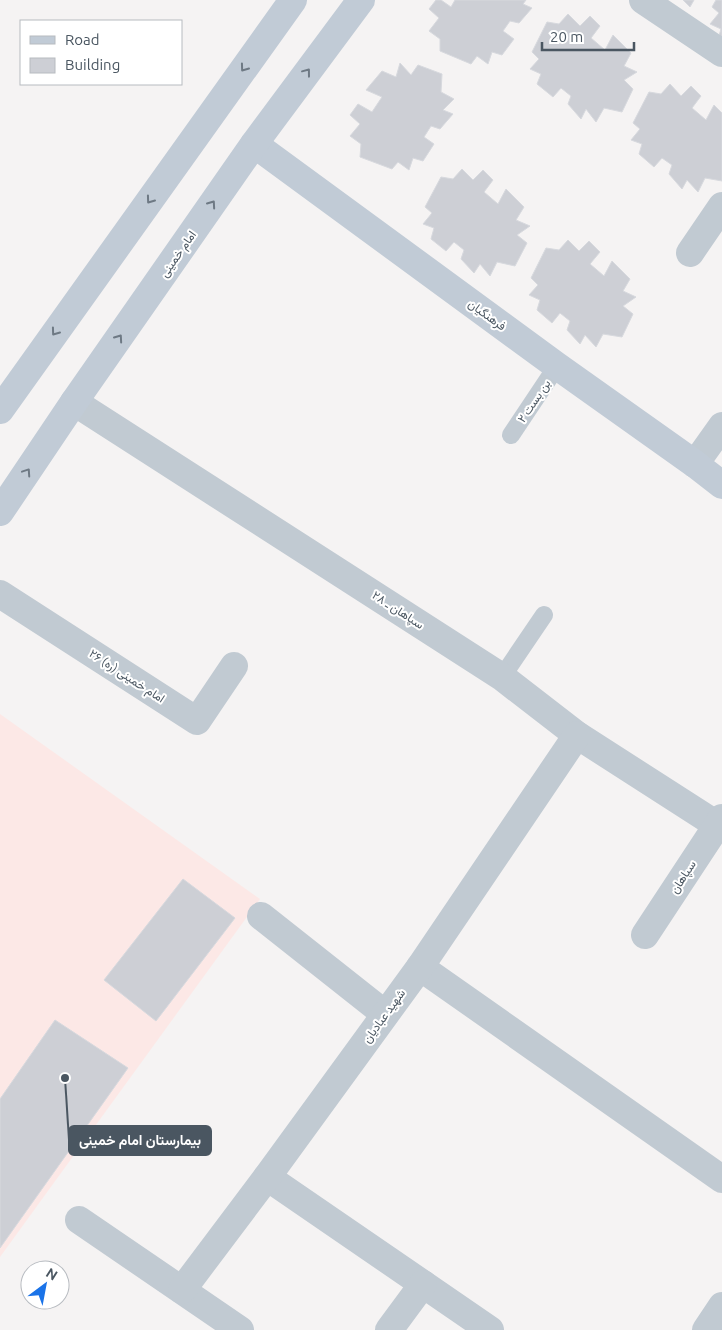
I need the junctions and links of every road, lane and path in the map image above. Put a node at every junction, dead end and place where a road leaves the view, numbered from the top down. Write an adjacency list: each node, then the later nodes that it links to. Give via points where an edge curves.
1 (293, 0): 10 (main road, one-way to 10)
2 (361, 0): 5 (main road, امام خمینی, one-way to 2)
3 (643, 0): 4 (street)
4 (722, 53)
5 (254, 144): 8 (main road, فرهنگیان); 9 (main road, امام خمینی, one-way to 5)
6 (722, 206): 7 (street)
7 (690, 253)
8 (557, 366): 12 (lane, بن بست ۲); 13 (main road, فرهنگیان)
9 (74, 402): 15 (main road, امام خمینی, one-way to 9); 19 (street, سپاهان ـ ۲۸)
10 (0, 410)
11 (722, 426): 13 (street)
12 (511, 435)
13 (695, 464): 14 (main road, فرهنگیان)
14 (722, 485)
15 (0, 512)
16 (0, 594): 18 (street, امام خمینی (ره) ۲۶, via 197,721)
17 (544, 615): 19 (lane)
18 (234, 666)
19 (502, 677): 20 (street, سپاهان ـ ۲۸)
20 (578, 735): 21 (street, سپاهان ـ ۲۸); 24 (street, شهید عبادیان)
21 (720, 822): 23 (street, سپاهان)
22 (260, 916): 25 (street)
23 (645, 936)
24 (420, 967): 25 (street, شهید عبادیان); 27 (street)
25 (385, 1014): 26 (street, شهید عبادیان)
26 (267, 1177): 29 (street); 30 (street, شهید عبادیان)
27 (722, 1180)
28 (79, 1220): 30 (street)
29 (423, 1284): 33 (street); 34 (street)
30 (182, 1290): 32 (street)
31 (722, 1306): 35 (street)
32 (240, 1330)
33 (389, 1330)
34 (490, 1330)
35 (706, 1330)

